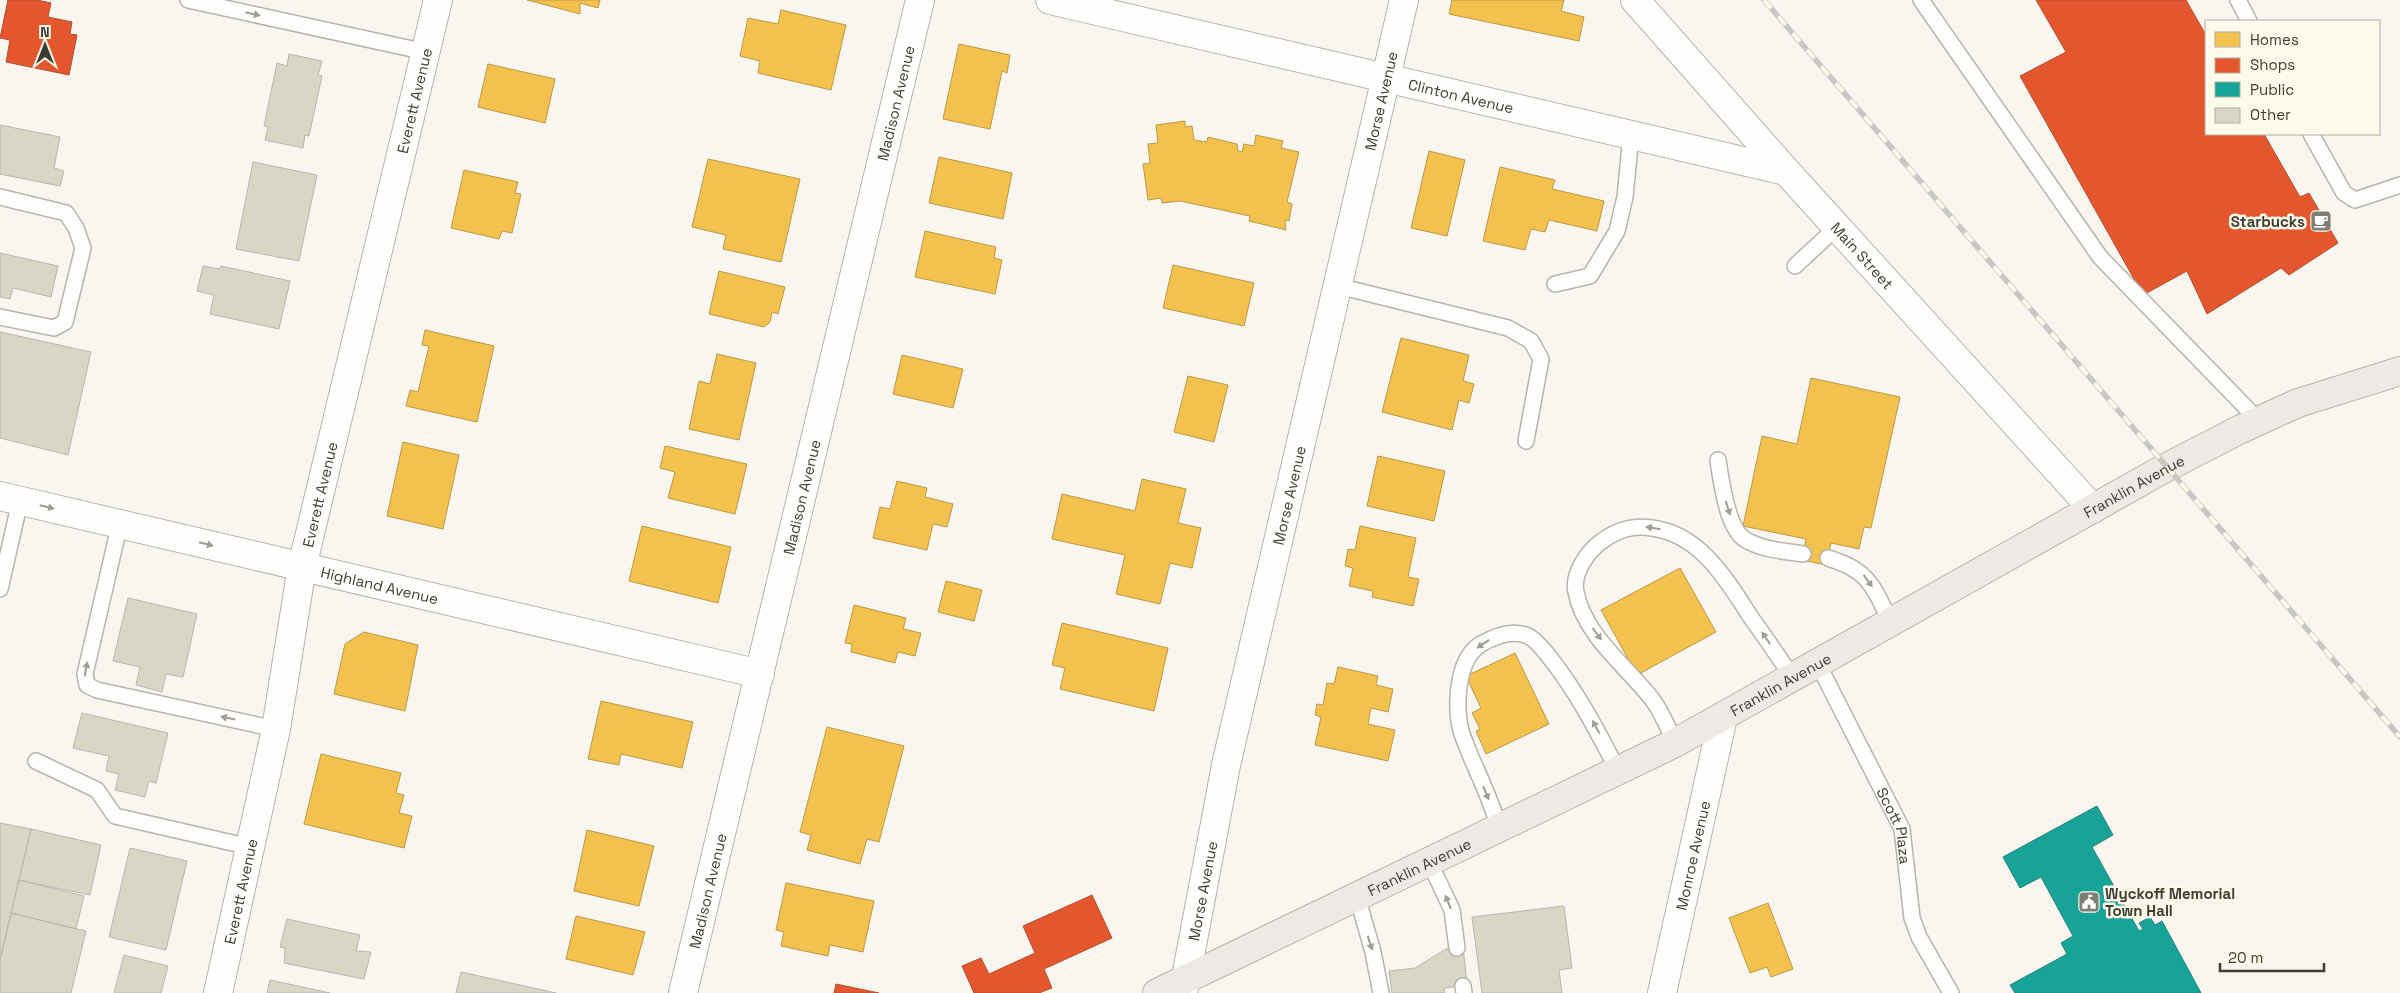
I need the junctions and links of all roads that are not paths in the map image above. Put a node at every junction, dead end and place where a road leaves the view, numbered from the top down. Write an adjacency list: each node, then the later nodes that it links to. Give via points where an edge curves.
1 (188, 0): 10 (lane, one-way to 10)
2 (438, 0): 10 (street, Everett Avenue)
3 (920, 0): 35 (street, Madison Avenue)
4 (1050, 0): 11 (street, Clinton Avenue)
5 (1404, 0): 11 (street, Morse Avenue)
6 (1635, 0): 14 (street, Main Street)
7 (1921, 0): 23 (lane, via 2100,257)
8 (2238, 0): 9 (lane)
9 (2248, 20)
10 (426, 52): 31 (street, Everett Avenue)
11 (1386, 78): 12 (street, Clinton Avenue); 20 (street, Morse Avenue)
12 (1631, 135): 14 (street, Clinton Avenue); 19 (lane, via 1625,197 1617,231 1590,276)
13 (2312, 135): 15 (lane, via 2344,193 2355,200)
14 (1786, 171): 17 (street, Main Street)
15 (2400, 185)
16 (0, 197): 21 (lane, via 66,213 83,248 65,322 54,328)
17 (1837, 227): 18 (lane); 27 (street, Main Street)
18 (1794, 266)
19 (1556, 284)
20 (1338, 286): 24 (lane, via 1508,328 1531,341 1541,359); 47 (street, Morse Avenue, via 1226,765)
21 (0, 317)
22 (2400, 371): 23 (main road, Franklin Avenue, via 2298,403)
23 (2258, 421): 27 (main road, Franklin Avenue)
24 (1526, 441)
25 (1718, 460): 29 (lane, one-way to 29, via 1722,488 1736,531 1745,540 1768,548)
26 (10, 498): 28 (street, Highland Avenue, one-way to 28); 32 (lane)
27 (2092, 509): 33 (main road, Franklin Avenue)
28 (120, 523): 31 (street, Highland Avenue, one-way to 31); 38 (lane, one-way to 28, via 97,690 87,685 85,674)
29 (1803, 554)
30 (1828, 558): 33 (lane, one-way to 33, via 1864,574)
31 (302, 567): 35 (street, Highland Avenue); 38 (street, Everett Avenue)
32 (0, 589)
33 (1891, 624): 34 (main road, Franklin Avenue)
34 (1818, 664): 36 (main road, Franklin Avenue); 53 (lane, Scott Plaza, via 1902,829 1912,918 1919,937)
35 (760, 674): 49 (street, Madison Avenue)
36 (1793, 678): 37 (main road, Franklin Avenue); 39 (lane, one-way to 39, via 1718,569 1690,543 1674,533 1638,526 1624,528 1593,547 1580,566 1576,591 1584,616 1653,700)
37 (1723, 717): 39 (main road, Franklin Avenue); 52 (street, Monroe Avenue)
38 (276, 728): 43 (street, Everett Avenue)
39 (1675, 743): 41 (main road, Franklin Avenue)
40 (36, 761): 43 (lane, via 97,790 115,816)
41 (1618, 771): 42 (main road, Franklin Avenue); 42 (lane, one-way to 42, via 1575,691 1538,644 1528,636 1508,633 1487,640 1468,659 1460,680 1458,710 1459,724)
42 (1499, 828): 44 (main road, Franklin Avenue)
43 (250, 847): 48 (street, Everett Avenue)
44 (1429, 861): 45 (main road, Franklin Avenue); 46 (lane, one-way to 44, via 1452,910)
45 (1357, 896): 47 (main road, Franklin Avenue); 51 (lane, one-way to 51)
46 (1457, 948)
47 (1184, 987): 50 (main road, Franklin Avenue)
48 (218, 993)
49 (684, 993)
50 (1157, 993)
51 (1381, 993)
52 (1662, 993)
53 (1951, 993)

